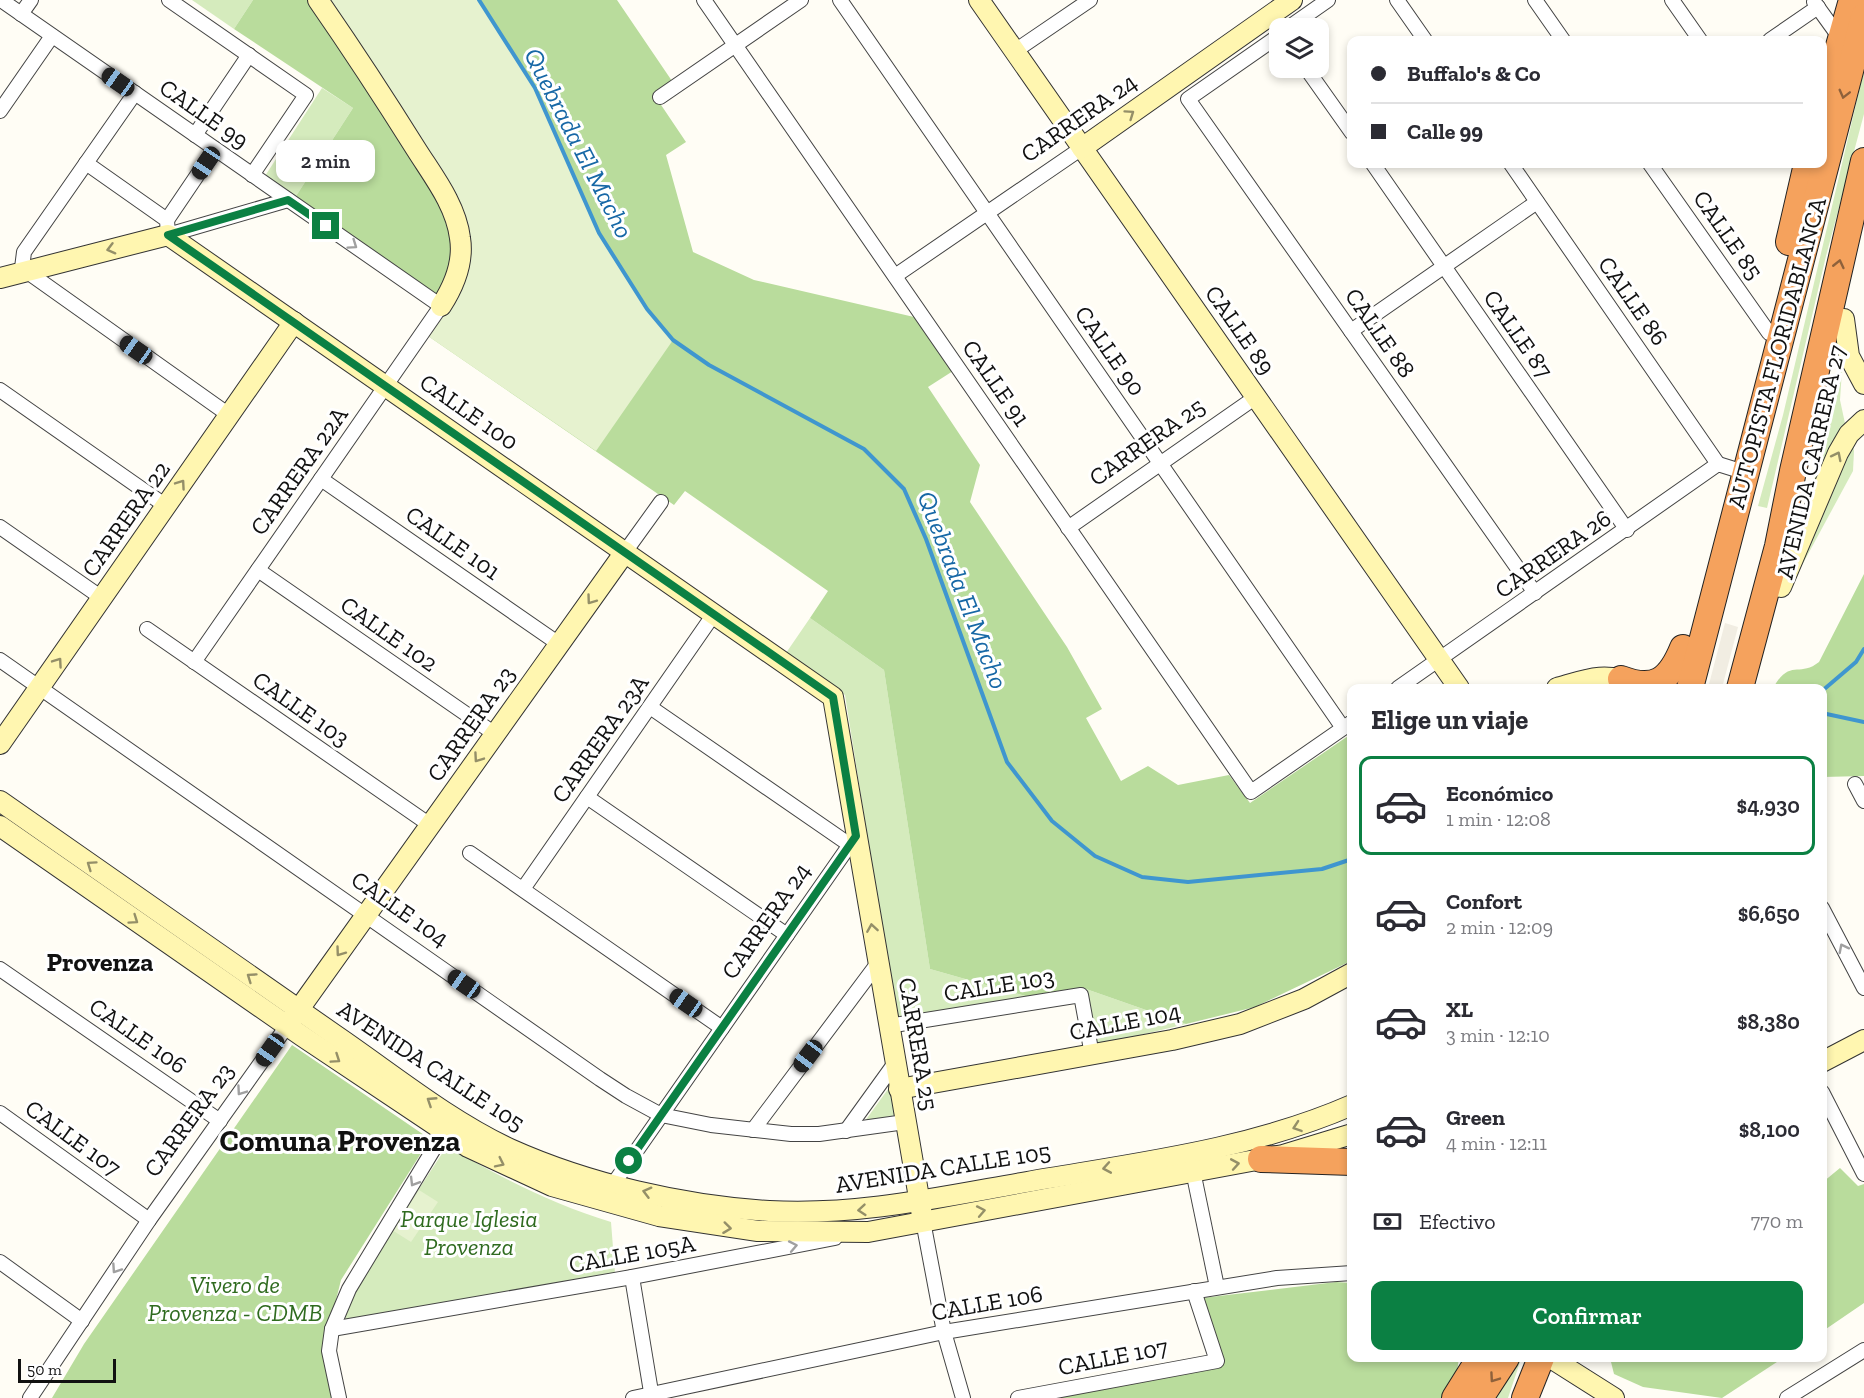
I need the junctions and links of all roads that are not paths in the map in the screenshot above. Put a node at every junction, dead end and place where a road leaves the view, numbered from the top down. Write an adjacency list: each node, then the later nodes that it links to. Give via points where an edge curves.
1 (1, 0): 17 (street, CALLE 99)
2 (31, 0): 17 (street)
3 (169, 0): 29 (street)
4 (318, 0): 57 (street, via 443,192 454,216 461,238 459,266)
5 (704, 0): 27 (street, CALLE 91)
6 (801, 0): 27 (street)
7 (840, 0): 50 (street, CALLE 90)
8 (980, 0): 28 (street, CALLE 89)
9 (1090, 0): 28 (street)
10 (1292, 0): 37 (street, CARRERA 24, one-way to 10)
11 (1328, 0): 19 (street)
12 (1397, 0): 21 (street)
13 (1534, 0): 22 (street)
14 (1672, 0): 23 (street)
15 (1852, 0): 25 (highway)
16 (1816, 4): 24 (street); 25 (street)
17 (21, 14): 20 (street, CALLE 99)
18 (1864, 17): 39 (highway, AUTOPISTA FLORIDABLANCA, one-way to 39)
19 (1302, 18)
20 (52, 36): 32 (street, CALLE 99); 34 (street)
21 (1422, 36)
22 (1560, 36)
23 (1697, 36)
24 (1775, 36)
25 (1840, 38): 31 (highway)
26 (1269, 42): 60 (street, CALLE 88, via 1188,99)
27 (735, 46): 33 (street); 55 (street, CALLE 91)
28 (1015, 51): 37 (street, CALLE 89)
29 (249, 55): 36 (street); 47 (street, via 306,95)
30 (1313, 78): 35 (street)
31 (1827, 87)
32 (135, 93): 36 (street, CALLE 99); 41 (street)
33 (660, 97)
34 (0, 111)
35 (1347, 125)
36 (195, 135): 38 (street, CALLE 99)
37 (1082, 148): 50 (street, CARRERA 24); 65 (street, CALLE 89)
38 (215, 149): 47 (street, CALLE 99); 51 (street)
39 (1827, 160)
40 (1864, 161): 95 (highway, AUTOPISTA FLORIDABLANCA, one-way to 40, via 1778,546)
41 (86, 163): 51 (street, CALLE 100); 54 (street, via 24,252)
42 (1376, 168): 53 (street, CALLE 87)
43 (1514, 168): 49 (street, CALLE 86)
44 (1653, 168): 61 (street, CALLE 85)
45 (1806, 168): 61 (highway)
46 (1825, 168): 94 (highway, AUTOPISTA FLORIDABLANCA, one-way to 94)
47 (252, 175): 48 (street, CALLE 99)
48 (288, 200): 51 (street); 57 (street, CALLE 99, one-way to 57)
49 (1538, 202): 53 (street); 69 (street, CALLE 86)
50 (986, 212): 55 (street, CARRERA 24); 68 (street, CALLE 90)
51 (167, 227): 54 (street, one-way to 54); 59 (street, CALLE 100)
52 (1864, 234): 58 (highway, AVENIDA CARRERA 27)
53 (1444, 266): 60 (street); 75 (street, CALLE 87)
54 (24, 272): 56 (street); 66 (street)
55 (894, 276): 74 (street, CALLE 91)
56 (0, 278)
57 (441, 306): 63 (street, CARRERA 22A)
58 (1844, 319): 62 (street, via 1849,356); 78 (highway, AVENIDA CARRERA 27)
59 (294, 322): 63 (street, CALLE 100); 66 (street, CARRERA 22)
60 (1351, 331): 79 (street, CALLE 88)
61 (1769, 333): 69 (highway)
62 (1864, 384)
63 (386, 386): 70 (street, CARRERA 22A); 76 (street, CALLE 100)
64 (0, 390): 72 (street)
65 (1256, 398): 68 (street, CARRERA 25); 86 (street, CALLE 89)
66 (229, 415): 72 (street, CARRERA 22, one-way to 66)
67 (1864, 420): 78 (street, one-way to 67, via 1835,459 1849,434)
68 (1160, 464): 74 (street, CARRERA 25); 100 (street, CALLE 90)
69 (1726, 467): 75 (street, CARRERA 26); 84 (highway)
70 (321, 479): 77 (street, CARRERA 22A); 83 (street, CALLE 101)
71 (661, 502): 76 (street)
72 (166, 506): 80 (street, CARRERA 22)
73 (0, 527): 80 (street)
74 (1068, 528): 100 (street, CALLE 91, via 1251,792)
75 (1627, 530): 79 (street, CARRERA 26)
76 (625, 552): 81 (street, CALLE 100); 83 (street, CARRERA 23, one-way to 83)
77 (258, 570): 87 (street, CARRERA 22A); 101 (street, CALLE 102)
78 (1781, 587): 96 (highway, AVENIDA CARRERA 27)
79 (1535, 593): 86 (street, CARRERA 26)
80 (102, 598): 97 (street, CARRERA 22, one-way to 80)
81 (714, 614): 98 (street, CALLE 100); 99 (street, CARRERA 23A)
82 (147, 629): 87 (street, CALLE 103)
83 (559, 644): 101 (street, CARRERA 23)
84 (1683, 648): 92 (highway, via 1673,670 1658,681); 93 (highway)
85 (0, 660): 97 (street, CALLE 104)
86 (1438, 660): 88 (street, CARRERA 26); 89 (street, CALLE 89)
87 (194, 662): 107 (street, CALLE 103)
88 (1404, 684)
89 (1456, 684)
90 (1572, 684): 91 (street, via 1602,676)
91 (1629, 684)
92 (1644, 684)
93 (1675, 684)
94 (1691, 684)
95 (1741, 684)
96 (1755, 684)
97 (39, 688): 102 (street, CARRERA 22); 112 (street, CALLE 104)
98 (833, 697): 109 (street, CARRERA 25)
99 (650, 707): 104 (street, CARRERA 23A); 109 (street)
100 (1347, 725)
101 (495, 734): 107 (street, CARRERA 23, one-way to 107)
102 (0, 744)
103 (1855, 784): 106 (street)
104 (587, 797): 111 (street, CARRERA 23A); 114 (street)
105 (0, 801): 119 (street, AVENIDA CALLE 105, one-way to 105)
106 (1864, 801)
107 (430, 825): 112 (street, CARRERA 23)
108 (0, 826): 119 (street, AVENIDA CALLE 105, one-way to 119)
109 (853, 840): 114 (street, CARRERA 24); 115 (street, CARRERA 25, one-way to 109)
110 (470, 853): 111 (street)
111 (522, 890): 121 (street)
112 (366, 916): 119 (street, CARRERA 23, one-way to 119); 130 (street, CALLE 104, via 626,1096)
113 (1827, 917): 118 (street, one-way to 113)
114 (787, 935): 121 (street, CARRERA 24)
115 (878, 963): 120 (street, CARRERA 25); 133 (street)
116 (0, 969): 131 (street, CALLE 106)
117 (1347, 976): 123 (street, CALLE 104, via 1256,1019 1172,1041)
118 (1864, 987)
119 (293, 1018): 131 (street, CARRERA 23, one-way to 131); 135 (street, AVENIDA CALLE 105, one-way to 135); 141 (street, AVENIDA CALLE 105, one-way to 119, via 551,1165 491,1139)
120 (888, 1026): 123 (street, CALLE 103, via 1081,995); 125 (street, CARRERA 25)
121 (722, 1028): 130 (street, CARRERA 24)
122 (1864, 1040): 124 (street)
123 (1092, 1055): 126 (street, CALLE 104)
124 (1827, 1059)
125 (895, 1063): 126 (street, CARRERA 25); 134 (street)
126 (899, 1089): 132 (street, CARRERA 25)
127 (1827, 1102): 140 (street)
128 (1347, 1107): 142 (street, AVENIDA CALLE 105, one-way to 142, via 1285,1131 1191,1154)
129 (0, 1113): 143 (street, CALLE 107)
130 (661, 1115): 133 (street, CALLE 104); 141 (street, CARRERA 24)
131 (220, 1120): 143 (street, CARRERA 23)
132 (905, 1122): 134 (street, CALLE 104); 142 (street, CARRERA 25)
133 (753, 1130): 134 (street, CALLE 104, via 791,1134)
134 (846, 1131)
135 (444, 1132): 145 (street, AVENIDA CALLE 105, one-way to 145, via 552,1186 659,1216 758,1231); 152 (street, one-way to 152, via 349,1289)
136 (1347, 1136): 137 (street, AVENIDA CALLE 105)
137 (1261, 1159): 138 (highway); 139 (street, AVENIDA CALLE 105, one-way to 137)
138 (1347, 1162)
139 (1193, 1172): 144 (street, AVENIDA CALLE 105, one-way to 139); 149 (street)
140 (1864, 1174)
141 (614, 1183): 142 (street, AVENIDA CALLE 105, one-way to 141, via 844,1211 772,1211 690,1202)
142 (920, 1201): 144 (street, CARRERA 25)
143 (149, 1220): 151 (street, CARRERA 23, one-way to 151)
144 (923, 1221): 145 (street, AVENIDA CALLE 105); 153 (street, CARRERA 25)
145 (868, 1232): 148 (street, CALLE 105A, one-way to 145)
146 (0, 1262): 151 (street)
147 (1347, 1273): 149 (street, CALLE 106)
148 (633, 1277): 152 (street, CALLE 105A); 160 (street)
149 (1217, 1287): 150 (street, CALLE 106)
150 (1194, 1291): 153 (street, CALLE 106); 166 (street, CALLE 107, via 1217,1361)
151 (82, 1321): 162 (street, CARRERA 23)
152 (332, 1329): 163 (street, via 329,1351)
153 (944, 1332): 160 (street, CALLE 106); 165 (street, CARRERA 25)
154 (1864, 1350): 161 (street)
155 (1497, 1362): 159 (highway, one-way to 159)
156 (1548, 1362): 168 (highway)
157 (1549, 1362): 169 (highway)
158 (1556, 1362): 170 (street)
159 (1474, 1372): 167 (highway)
160 (652, 1397): 164 (street, CALLE 106)
161 (1790, 1397)
162 (30, 1398)
163 (339, 1398)
164 (633, 1398)
165 (963, 1398)
166 (1018, 1398)
167 (1455, 1398)
168 (1525, 1398)
169 (1540, 1398)
170 (1614, 1398)

